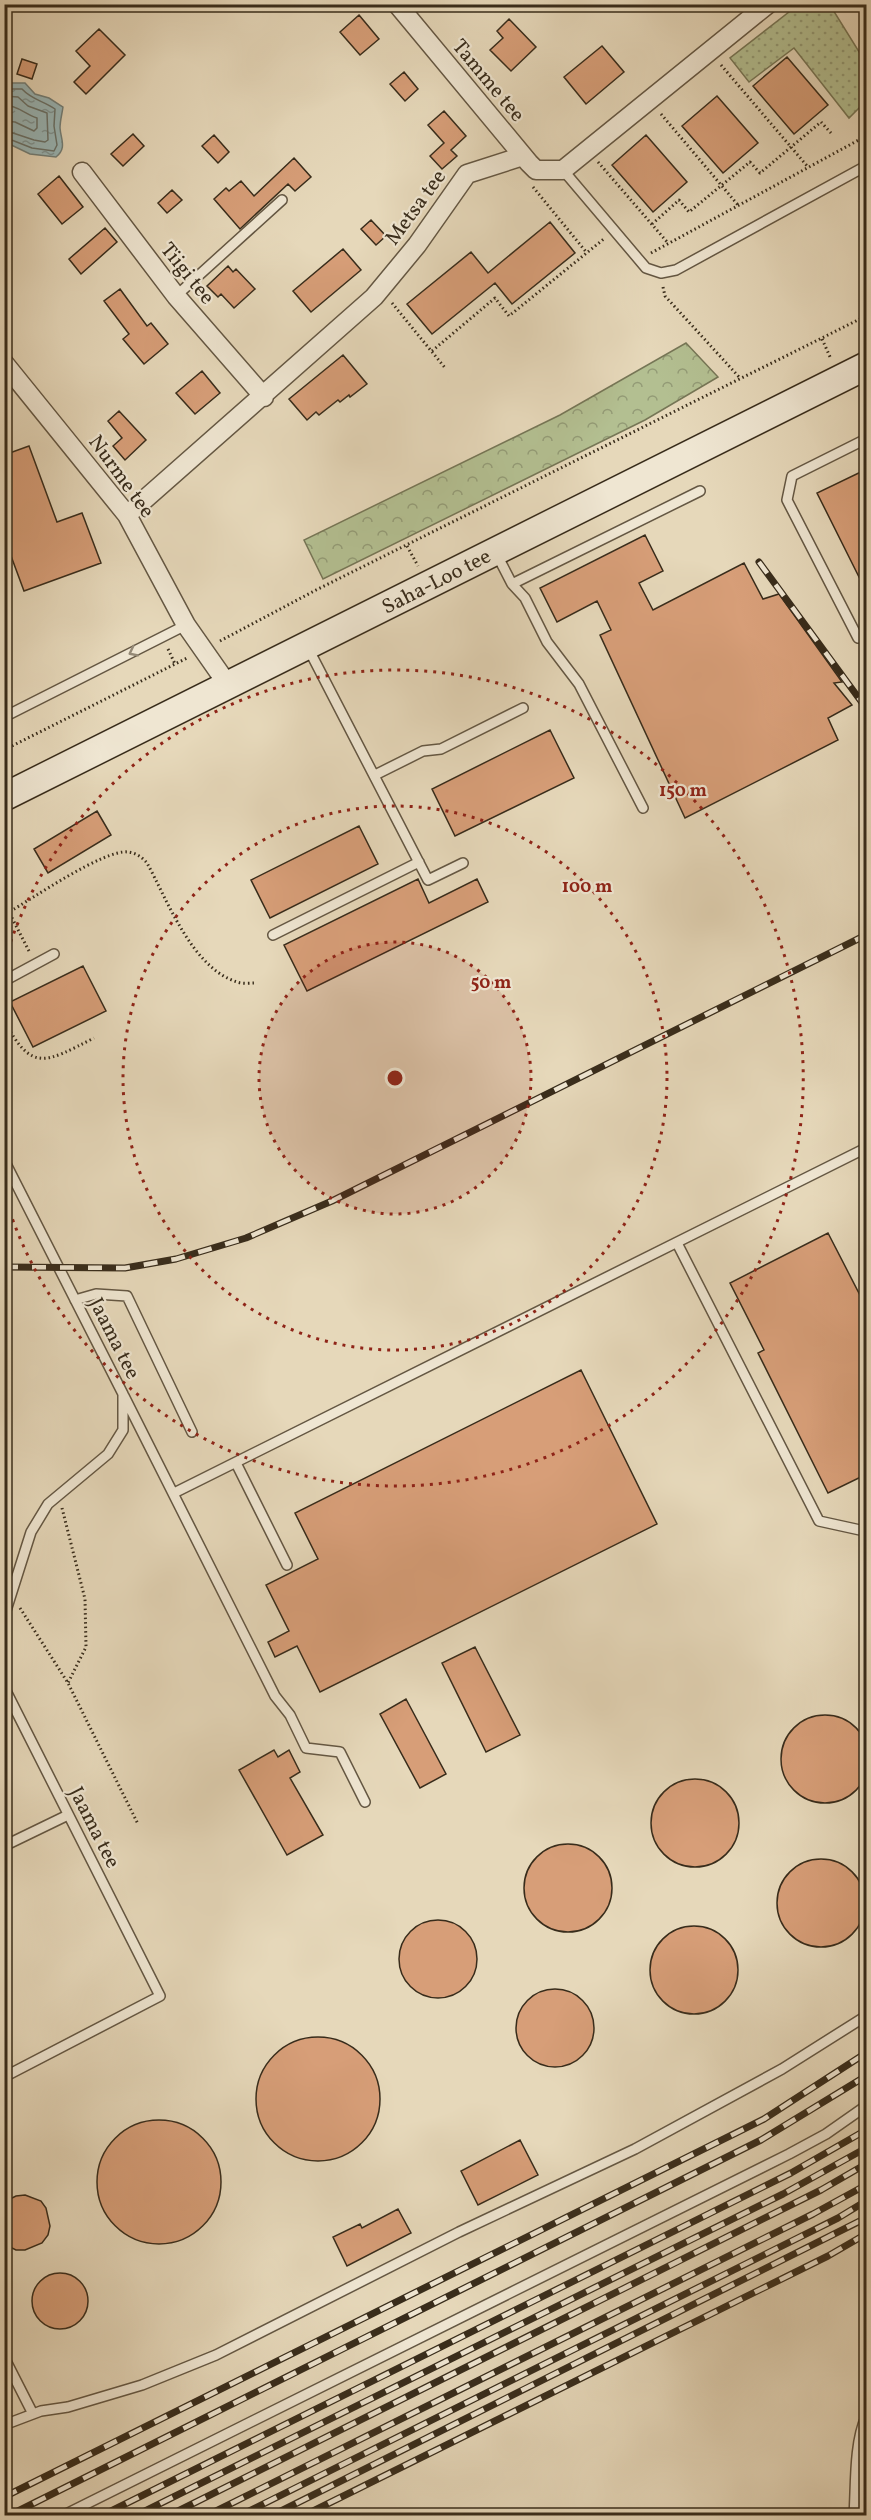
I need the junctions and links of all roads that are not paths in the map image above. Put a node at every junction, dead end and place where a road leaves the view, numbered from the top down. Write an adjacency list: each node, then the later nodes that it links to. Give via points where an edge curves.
1 (397, 4): 3 (street, Tamme tee)
2 (768, 4): 5 (street)
3 (523, 156): 5 (street, via 536,170); 11 (street, Metsa tee, via 467,174 374,297)
4 (867, 166): 5 (lane, via 676,270 661,273 646,268)
5 (563, 170)
6 (82, 172): 8 (street, Tiigi tee)
7 (282, 200): 8 (lane)
8 (176, 296): 11 (street, Tiigi tee)
9 (4, 363): 14 (street, Nurme tee)
10 (867, 366): 15 (main road, Saha-Loo tee)
11 (264, 397): 14 (street, Metsa tee)
12 (867, 439): 18 (lane, via 792,476 787,500)
13 (700, 491): 16 (lane)
14 (128, 515): 17 (street, Nurme tee)
15 (495, 551): 16 (lane); 19 (main road, Saha-Loo tee)
16 (512, 584): 25 (lane, via 526,599 547,642 579,684)
17 (186, 625): 20 (street, Nurme tee); 22 (lane, one-way to 22)
18 (858, 638)
19 (308, 646): 20 (main road, Saha-Loo tee); 23 (lane)
20 (228, 685): 24 (main road, Saha-Loo tee)
21 (523, 708): 23 (lane, via 441,749 423,751)
22 (4, 717)
23 (375, 775): 26 (lane)
24 (4, 797)
25 (643, 808)
26 (418, 862): 27 (lane, via 428,880); 28 (lane)
27 (463, 863)
28 (273, 935)
29 (54, 954): 30 (lane)
30 (4, 981)
31 (867, 1148): 33 (lane)
32 (4, 1160): 34 (lane, Jaama tee)
33 (678, 1242): 37 (lane); 39 (lane, via 819,1521 860,1530)
34 (75, 1300): 35 (lane, Jaama tee); 36 (lane, via 96,1294 126,1296)
35 (123, 1394): 38 (lane); 41 (lane, Jaama tee, via 123,1430 108,1454 48,1504 31,1532)
36 (192, 1432)
37 (236, 1463): 38 (lane); 40 (lane)
38 (174, 1493): 43 (lane, via 274,1696 290,1715 306,1748 340,1752)
39 (867, 1527)
40 (287, 1565)
41 (4, 1617)
42 (4, 1687): 44 (lane, Jaama tee)
43 (366, 1802)
44 (68, 1815): 45 (lane); 47 (lane, Jaama tee, via 160,1996)
45 (4, 1846)
46 (867, 2016): 50 (lane, via 782,2069 655,2138 216,2355 142,2385)
47 (4, 2077)
48 (867, 2106): 53 (lane, via 789,2154)
49 (4, 2357): 50 (lane)
50 (33, 2414): 52 (lane)
51 (867, 2416): 54 (lane, via 862,2426)
52 (4, 2425)
53 (62, 2516)
54 (854, 2516)

